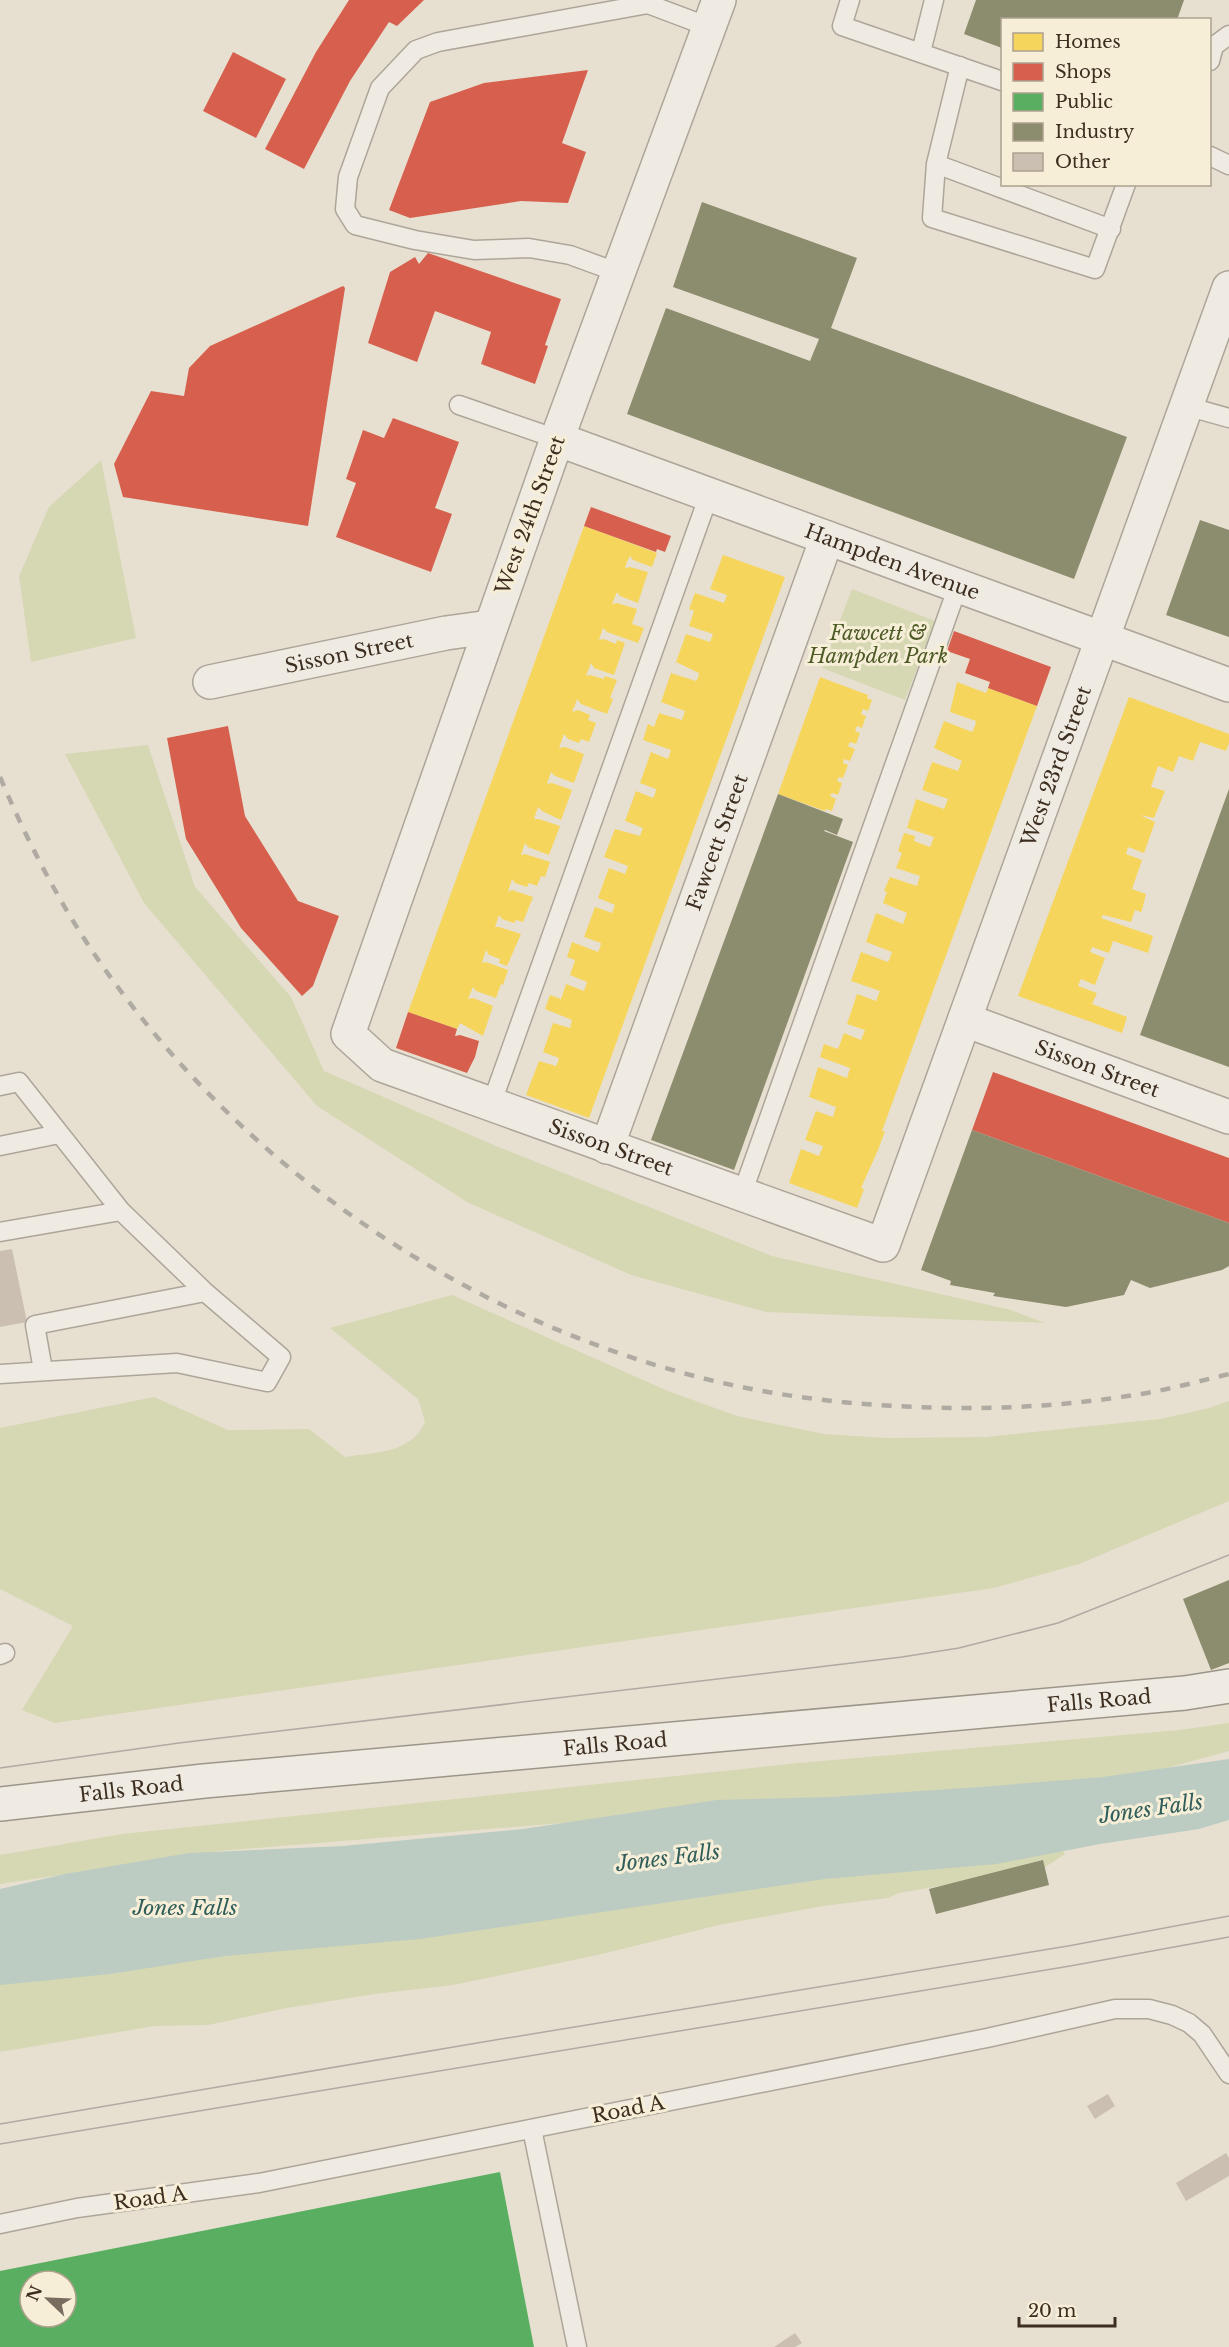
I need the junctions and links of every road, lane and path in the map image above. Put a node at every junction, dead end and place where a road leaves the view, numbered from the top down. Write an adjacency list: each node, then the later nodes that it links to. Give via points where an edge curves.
1 (850, 0): 5 (lane, via 842,26)
2 (934, 0): 5 (lane)
3 (714, 14): 14 (street, West 24th Street); 14 (lane, via 648,4 438,42 416,50 381,88 348,177 345,209 355,225 474,250 529,248 570,255)
4 (1229, 35): 6 (lane, via 1214,46)
5 (921, 52): 7 (lane)
6 (1211, 55)
7 (960, 66): 8 (lane); 10 (lane)
8 (1001, 81)
9 (1211, 157): 11 (lane)
10 (936, 164): 13 (lane); 13 (lane, via 932,218 1095,269)
11 (1229, 165)
12 (1125, 186): 13 (lane)
13 (1111, 229)
14 (619, 273): 19 (street, West 24th Street)
15 (1228, 291): 17 (street, West 23rd Street)
16 (459, 405): 19 (lane)
17 (1186, 406): 18 (lane); 24 (street, West 23rd Street)
18 (1229, 418)
19 (557, 439): 20 (street, Hampden Avenue); 23 (street, West 24th Street)
20 (709, 495): 21 (street, Hampden Avenue); 30 (lane)
21 (827, 538): 22 (street, Hampden Avenue); 34 (street, Fawcett Street)
22 (958, 586): 24 (street, Hampden Avenue); 35 (lane)
23 (490, 627): 25 (street, Sisson Street); 28 (street, West 24th Street)
24 (1102, 639): 26 (street, Hampden Avenue); 27 (street, West 23rd Street)
25 (210, 682)
26 (1229, 685)
27 (965, 1020): 31 (street, Sisson Street); 38 (street, West 23rd Street)
28 (348, 1034): 30 (street, Sisson Street, via 382,1065)
29 (0, 1086): 32 (lane, via 19,1082)
30 (491, 1105): 34 (street, Sisson Street)
31 (1229, 1117)
32 (59, 1134): 33 (lane); 36 (lane)
33 (0, 1146)
34 (607, 1147): 35 (street, Sisson Street)
35 (742, 1194): 38 (street, Sisson Street)
36 (121, 1211): 37 (lane); 39 (lane)
37 (0, 1232)
38 (883, 1245)
39 (205, 1292): 40 (lane, via 35,1325); 40 (lane, via 282,1357 267,1382 177,1363)
40 (43, 1370): 41 (lane)
41 (0, 1374)
42 (1229, 1686): 43 (street, Falls Road, via 204,1781)
43 (0, 1804)
44 (1229, 2074): 45 (lane, Road A, via 1202,2034 1189,2023 1149,2009 1115,2009)
45 (532, 2128): 46 (lane, Road A, via 259,2183 77,2208); 47 (lane)
46 (0, 2224)
47 (577, 2347)

